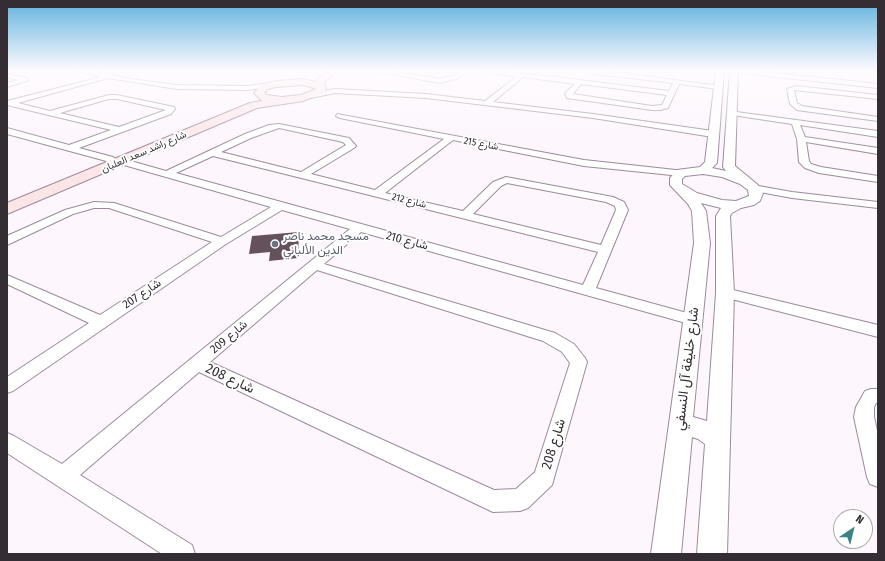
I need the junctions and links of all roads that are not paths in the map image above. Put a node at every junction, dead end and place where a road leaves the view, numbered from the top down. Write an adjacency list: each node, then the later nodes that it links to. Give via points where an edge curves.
1 (30, 97): 15 (street)
2 (108, 97): 17 (street)
3 (118, 97): 22 (street, via 171,109)
4 (255, 97): 31 (main road, شارع راشد سعد العلبان)
5 (267, 97): 14 (main road)
6 (302, 97): 14 (main road, شارع راشد سعد العلبان)
7 (433, 97): 16 (street)
8 (494, 97): 16 (street)
9 (578, 97): 10 (street, via 660,108 665,106)
10 (668, 97)
11 (717, 97): 24 (street)
12 (733, 97): 18 (street)
13 (792, 97): 20 (street, via 794,104 800,108)
14 (282, 100): 31 (main road, شارع راشد سعد العلبان, via 254,105)
15 (8, 103): 17 (street)
16 (487, 103): 24 (street)
17 (51, 113): 22 (street)
18 (732, 113): 21 (street); 39 (street, via 729,166)
19 (340, 116): 26 (street, شارع 215)
20 (878, 119)
21 (795, 122): 25 (street); 27 (street)
22 (121, 130): 28 (street)
23 (7, 131): 28 (street, شارع 210)
24 (713, 134): 32 (street, via 711,163)
25 (878, 134)
26 (450, 138): 37 (street, شارع 215, via 623,168); 38 (street)
27 (801, 139): 29 (street); 35 (street, via 804,162 808,166)
28 (72, 147): 31 (street, شارع 210)
29 (878, 151)
30 (212, 153): 33 (street); 34 (street, شارع 212); 34 (street, via 265,129 279,126 346,140 349,143 350,146)
31 (115, 160): 33 (street, شارع 210); 36 (main road, شارع راشد سعد العلبان)
32 (703, 170): 37 (street); 39 (street, via 725,174)
33 (167, 174): 42 (street, شارع 210)
34 (303, 175): 38 (street, شارع 212)
35 (878, 179)
36 (64, 181): 40 (main road, شارع راشد سعد العلبان); 43 (main road, شارع راشد سعد العلبان)
37 (680, 183): 39 (street, via 706,201); 53 (street, شارع خليفة آل النسفي, via 699,211 702,243)
38 (378, 193): 44 (street, شارع 212)
39 (747, 193): 41 (street, via 792,195); 52 (street, via 723,216)
40 (7, 200)
41 (878, 205)
42 (280, 206): 45 (street, شارع 210); 47 (street, شارع 207)
43 (7, 209)
44 (466, 215): 48 (street, شارع 212); 48 (street, via 497,184 506,180 609,199 620,204 622,210)
45 (358, 228): 49 (street, شارع 209); 51 (street, شارع 210)
46 (7, 241): 47 (street, via 69,212 94,205 110,205)
47 (222, 241): 54 (street, شارع 207)
48 (605, 250): 51 (street)
49 (314, 265): 56 (street, شارع 209); 56 (street, شارع 208, via 549,337 568,348 579,362 544,478 520,500 493,500)
50 (7, 279): 54 (street)
51 (588, 290): 53 (street, شارع 210)
52 (725, 293): 55 (street); 60 (street)
53 (693, 320): 59 (street, شارع خليفة آل النسفي)
54 (101, 322): 57 (street, شارع 207)
55 (878, 331)
56 (198, 364): 62 (street, شارع 209)
57 (7, 386)
58 (878, 396): 63 (street, via 871,396 865,407 864,417)
59 (681, 426): 60 (street, via 693,427); 65 (street, شارع خليفة آل النسفي)
60 (718, 439): 66 (street)
61 (7, 442): 62 (street)
62 (63, 476): 64 (street)
63 (878, 477)
64 (183, 554)
65 (666, 554)
66 (712, 554)

